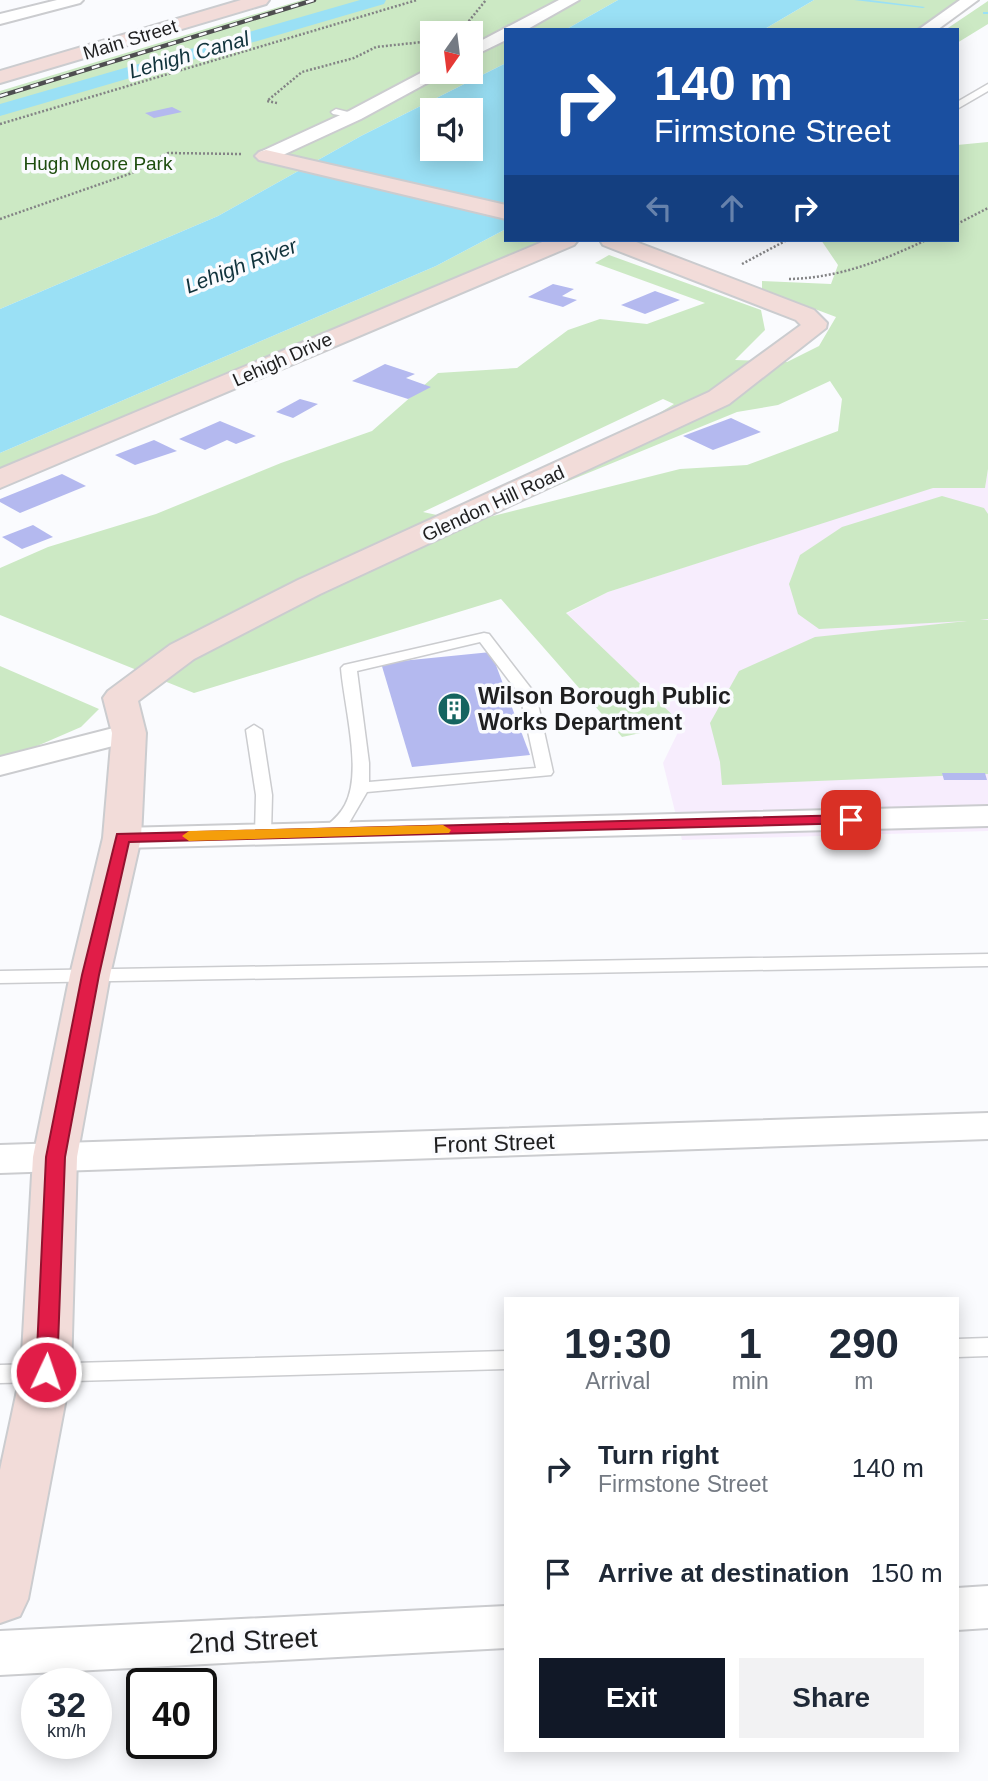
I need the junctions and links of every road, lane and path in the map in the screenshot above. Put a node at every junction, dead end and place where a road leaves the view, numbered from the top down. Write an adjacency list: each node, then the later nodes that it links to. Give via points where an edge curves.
1 (75, 0): 7 (street)
2 (260, 0): 14 (street, Main Street)
3 (417, 0): 21 (path)
4 (486, 0): 8 (path)
5 (571, 0): 9 (street)
6 (970, 0): 10 (street)
7 (0, 19)
8 (469, 21)
9 (518, 28)
10 (929, 28)
11 (504, 35): 13 (street)
12 (420, 42): 17 (path, via 376,47 302,72 267,101)
13 (483, 46)
14 (0, 77)
15 (420, 80): 20 (street)
16 (988, 88): 18 (lane)
17 (277, 103)
18 (959, 105)
19 (336, 113): 20 (lane)
20 (355, 115): 23 (street)
21 (0, 124)
22 (236, 154): 26 (path, via 168,153 132,173)
23 (266, 156): 25 (street)
24 (988, 208): 27 (path)
25 (504, 212)
26 (0, 219)
27 (959, 223)
28 (561, 242): 34 (street, Lehigh Drive)
29 (616, 242): 36 (street, Glendon Hill Road, via 805,315 813,328 719,398 309,587 182,653 120,698)
30 (783, 242): 32 (path, via 746,260 741,264)
31 (922, 242): 33 (path, via 857,268 812,278)
32 (743, 270)
33 (780, 279)
34 (0, 479)
35 (254, 730): 41 (lane, via 264,795)
36 (129, 733): 37 (street); 42 (street)
37 (0, 766)
38 (361, 788): 38 (lane, via 364,770 349,667 484,636 528,695 545,772); 40 (lane, via 344,821)
39 (988, 816): 40 (street)
40 (329, 833): 41 (street)
41 (263, 834): 42 (street)
42 (122, 838): 44 (street)
43 (988, 960): 44 (lane)
44 (90, 975): 45 (lane); 47 (street)
45 (0, 977)
46 (988, 1126): 47 (street, Front Street)
47 (55, 1157): 48 (street, Front Street); 52 (street)
48 (0, 1159)
49 (988, 1347): 50 (lane)
50 (959, 1348)
51 (504, 1360): 52 (lane)
52 (46, 1372): 53 (lane); 54 (street)
53 (0, 1374)
54 (0, 1600)
55 (988, 1608): 56 (street)
56 (959, 1609)
57 (504, 1627): 58 (street, 2nd Street)
58 (0, 1653)

